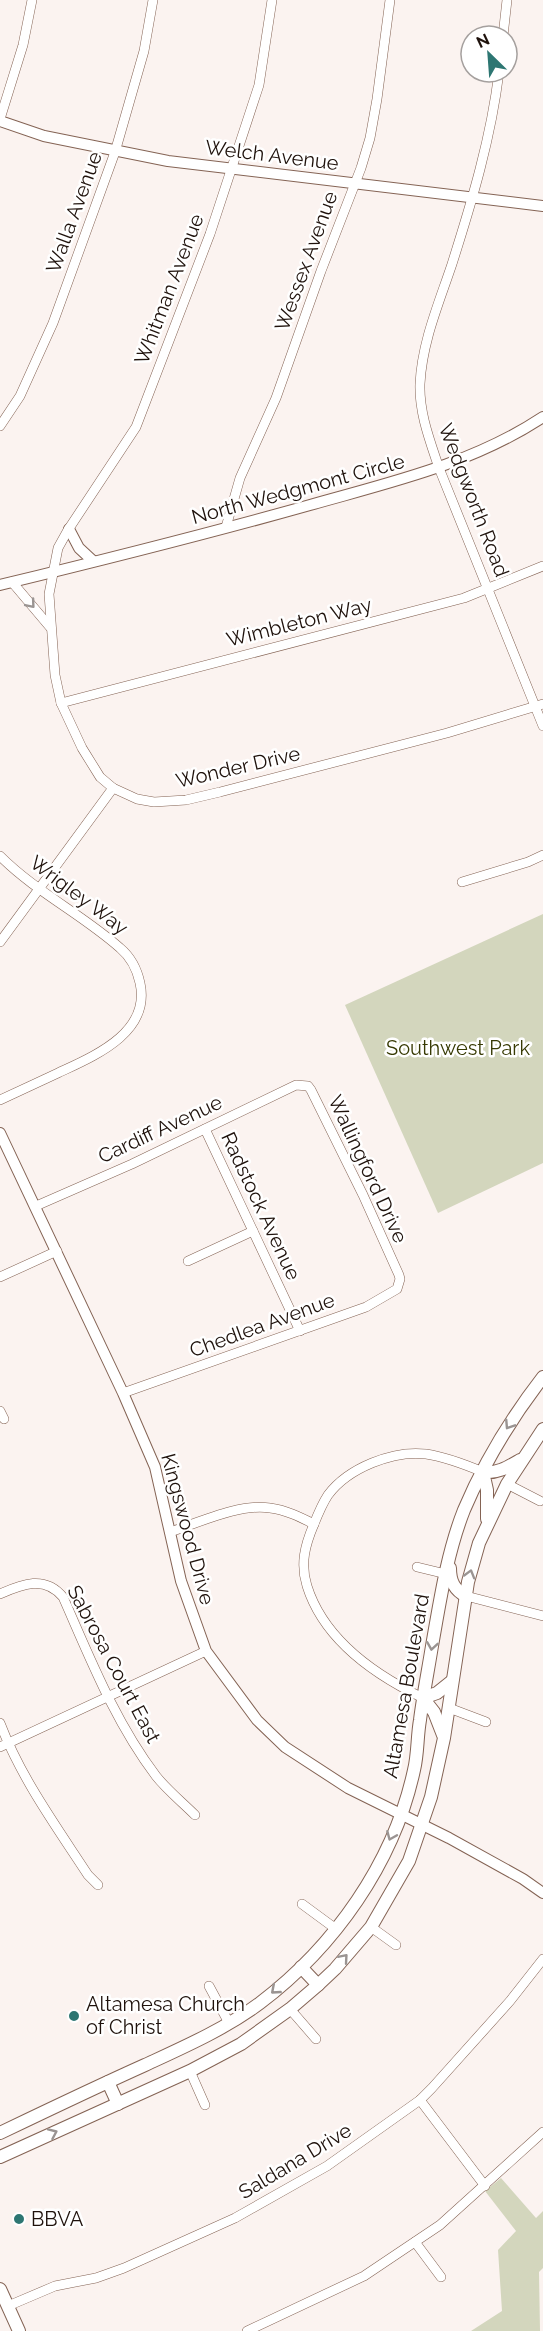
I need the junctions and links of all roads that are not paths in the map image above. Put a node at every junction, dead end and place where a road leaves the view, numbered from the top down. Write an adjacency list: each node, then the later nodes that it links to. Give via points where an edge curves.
1 (32, 0): 8 (street)
2 (153, 0): 9 (street, Walla Avenue, via 144,51)
3 (272, 0): 10 (street, Whitman Avenue, via 259,85)
4 (390, 0): 11 (street, Wessex Avenue, via 370,138)
5 (507, 0): 6 (street)
6 (504, 24)
7 (497, 84): 12 (street, Wedgworth Road)
8 (0, 120): 9 (street, Welch Avenue, via 44,136)
9 (115, 152): 10 (street, Welch Avenue); 15 (street, Walla Avenue, via 41,350 20,396)
10 (232, 168): 11 (street, Welch Avenue); 18 (street, Whitman Avenue, via 136,427)
11 (355, 182): 12 (street, Welch Avenue); 17 (street, Wessex Avenue, via 276,398 240,478)
12 (473, 197): 13 (street, Welch Avenue); 16 (street, Wedgworth Road, via 423,359 422,409)
13 (543, 206)
14 (543, 417): 16 (street, North Wedgmont Circle, via 490,448)
15 (0, 426)
16 (439, 468): 17 (street, North Wedgmont Circle); 24 (street, Wedgworth Road)
17 (226, 527): 19 (street, North Wedgmont Circle)
18 (69, 529): 19 (street, via 79,548); 21 (street, Whitman Avenue, via 58,548)
19 (93, 561): 21 (street, North Wedgmont Circle)
20 (543, 566): 24 (street, Wimbleton Way)
21 (53, 571): 22 (street, North Wedgmont Circle); 25 (street, Wonder Drive)
22 (12, 582): 23 (street, North Wedgmont Circle); 25 (street, one-way to 25)
23 (0, 585)
24 (488, 588): 26 (street, Wimbleton Way, via 413,612); 27 (street, Wedgworth Road)
25 (50, 627): 26 (street, Wonder Drive)
26 (61, 703): 29 (street, Wonder Drive, via 92,765)
27 (539, 705): 28 (street, Wedgworth Road); 29 (street, Wonder Drive, via 447,733 186,800 154,802)
28 (543, 726)
29 (113, 788): 33 (street)
30 (543, 855): 32 (street)
31 (0, 856): 33 (street, Wrigley Way)
32 (462, 882)
33 (39, 887): 34 (street); 36 (street, Wrigley Way, via 131,959 142,991 141,1006 128,1029 100,1053)
34 (0, 942)
35 (299, 1085): 37 (street, Cardiff Avenue); 43 (street, Wallingford Drive, via 311,1090)
36 (0, 1100)
37 (205, 1129): 39 (street, Cardiff Avenue); 40 (street, Radstock Avenue)
38 (0, 1133): 39 (street, Kingswood Drive)
39 (36, 1206): 41 (street, Kingswood Drive)
40 (253, 1231): 42 (street); 45 (street, Radstock Avenue)
41 (57, 1251): 44 (street); 47 (street, Kingswood Drive)
42 (188, 1261)
43 (399, 1275): 45 (street, Chedlea Avenue, via 397,1289 391,1293 366,1307)
44 (0, 1277)
45 (300, 1331): 47 (street, Chedlea Avenue)
46 (543, 1377): 50 (main road, Altamesa Boulevard, one-way to 50, via 507,1428)
47 (123, 1394): 55 (street, Kingswood Drive, via 155,1467)
48 (543, 1430): 49 (main road)
49 (522, 1458): 50 (main road, via 506,1468); 51 (main road)
50 (483, 1472): 53 (main road); 54 (street, via 456,1460 425,1454 382,1460 339,1483 328,1495); 56 (main road, Altamesa Boulevard, via 464,1511)
51 (507, 1484): 52 (street); 53 (main road)
52 (540, 1501)
53 (487, 1523): 60 (main road, one-way to 53)
54 (314, 1524): 55 (street, via 268,1507 224,1514); 66 (street, via 303,1563 307,1587 323,1618 357,1658)
55 (170, 1532): 63 (street, Kingswood Drive, via 181,1581)
56 (450, 1557): 58 (main road, Altamesa Boulevard); 60 (main road, via 454,1587)
57 (417, 1567): 58 (street, Altamesa Boulevard)
58 (446, 1574): 61 (main road, Altamesa Boulevard)
59 (0, 1594): 65 (street, Sabrosa Court East, via 36,1582 57,1590)
60 (466, 1596): 61 (main road, via 453,1598); 62 (street); 64 (main road)
61 (437, 1611): 66 (main road, Altamesa Boulevard, one-way to 66)
62 (543, 1616)
63 (206, 1652): 65 (street); 73 (street, Kingswood Drive, via 257,1720 285,1747 348,1788)
64 (452, 1681): 66 (main road); 67 (main road)
65 (108, 1697): 71 (street); 72 (street, Sabrosa Court East, via 157,1777)
66 (423, 1698): 70 (main road, via 434,1712); 73 (main road, Altamesa Boulevard, via 414,1770)
67 (448, 1708): 68 (street); 70 (main road)
68 (486, 1722)
69 (0, 1723): 71 (street)
70 (444, 1738): 74 (main road)
71 (4, 1745): 75 (street)
72 (195, 1815)
73 (400, 1815): 74 (street, Kingswood Drive); 79 (main road, Altamesa Boulevard, one-way to 79, via 360,1898)
74 (423, 1825): 76 (street, Kingswood Drive); 78 (main road, via 409,1862)
75 (98, 1886)
76 (543, 1893)
77 (302, 1904): 79 (street)
78 (371, 1927): 80 (street); 83 (main road, one-way to 78)
79 (336, 1929): 82 (main road, Altamesa Boulevard)
80 (396, 1945)
81 (543, 1959): 90 (street, Saldana Drive, via 460,2059)
82 (301, 1967): 83 (main road); 86 (main road, Altamesa Boulevard, one-way to 86, via 260,2003)
83 (318, 1985): 85 (main road)
84 (209, 1986): 86 (street)
85 (290, 2009): 87 (street); 88 (main road, via 252,2037)
86 (229, 2023): 89 (main road, Altamesa Boulevard)
87 (316, 2039)
88 (190, 2071): 91 (main road); 92 (street)
89 (108, 2082): 91 (main road); 94 (main road, Altamesa Boulevard)
90 (420, 2100): 96 (street); 100 (street, Saldana Drive, via 327,2166 235,2218 124,2268 56,2286)
91 (118, 2104): 95 (main road, one-way to 91)
92 (205, 2105)
93 (543, 2132): 96 (street)
94 (0, 2133)
95 (0, 2157)
96 (485, 2186): 97 (street)
97 (415, 2242): 98 (street); 102 (street, via 364,2276)
98 (441, 2277)
99 (0, 2289): 100 (main road)
100 (8, 2306): 101 (main road)
101 (19, 2331)
102 (247, 2331)

